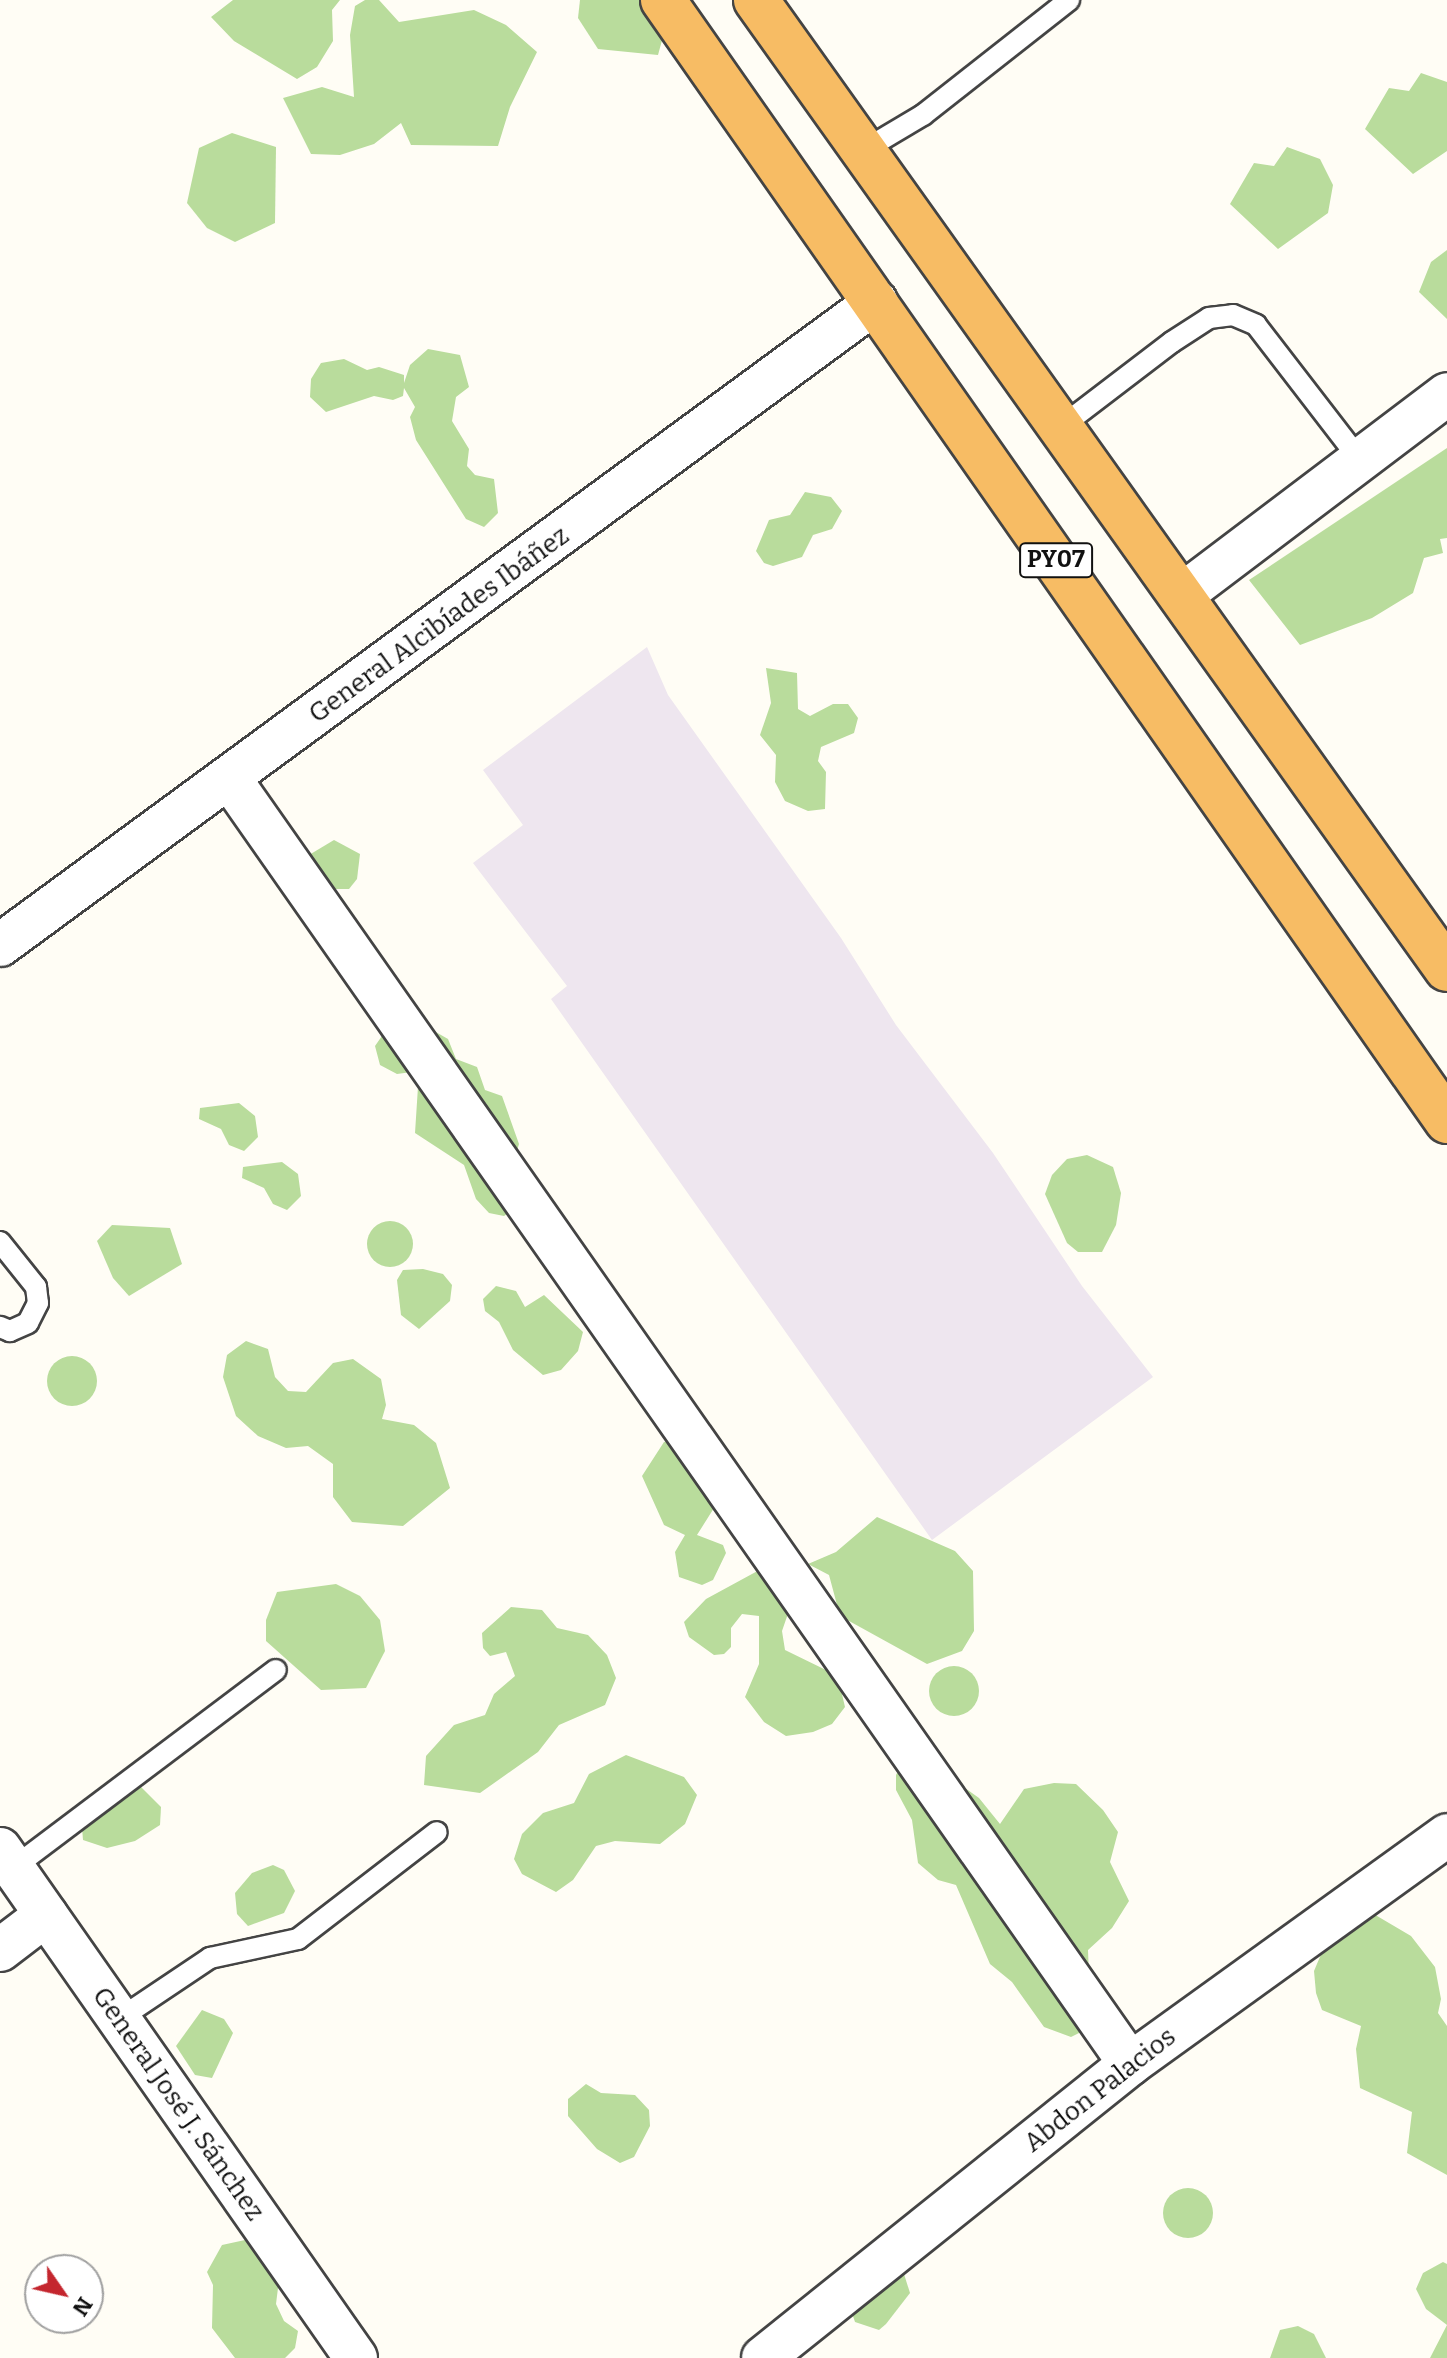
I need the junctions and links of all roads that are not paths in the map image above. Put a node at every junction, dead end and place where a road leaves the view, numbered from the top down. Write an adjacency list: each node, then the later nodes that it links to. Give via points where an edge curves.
1 (663, 0): 5 (highway, PY07)
2 (756, 0): 4 (highway)
3 (1069, 0): 4 (lane, via 923,115)
4 (864, 150): 7 (highway)
5 (876, 302): 10 (street, General Alcibíades Ibáñez); 13 (highway, PY07)
6 (1447, 394): 8 (street)
7 (1062, 426): 8 (lane, via 1172,342 1209,318 1233,315 1256,325); 9 (highway)
8 (1360, 460): 9 (street)
9 (1183, 594): 12 (highway)
10 (230, 779): 11 (street, General Alcibíades Ibáñez); 23 (street)
11 (0, 945)
12 (1447, 969)
13 (1447, 1121)
14 (0, 1242): 15 (lane, via 36,1287 38,1303 28,1323 10,1331)
15 (0, 1327)
16 (276, 1670): 19 (lane)
17 (437, 1832): 22 (lane, via 298,1939 210,1958)
18 (1447, 1835): 23 (street, Abdon Palacios)
19 (6, 1859): 20 (street, General José J. Sánchez)
20 (46, 1915): 21 (street); 22 (street, General José J. Sánchez)
21 (0, 1950)
22 (119, 2019): 24 (street, General José J. Sánchez)
23 (1130, 2064): 25 (street, Abdon Palacios)
24 (356, 2358)
25 (763, 2358)

